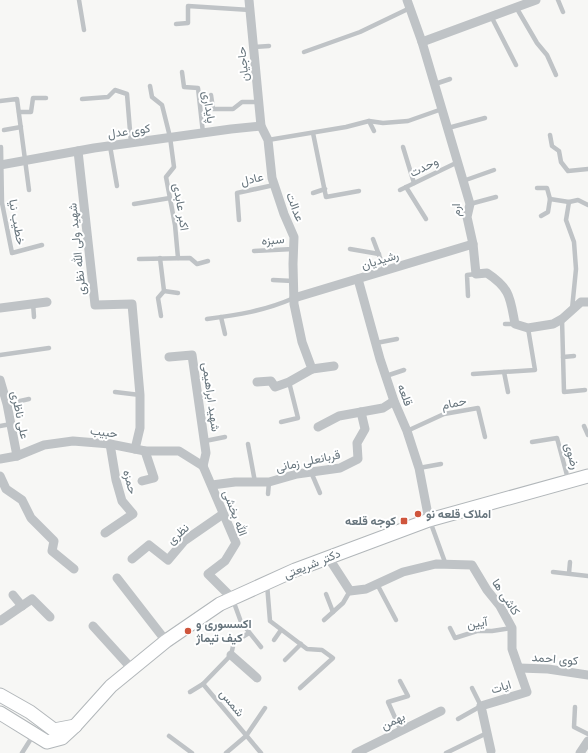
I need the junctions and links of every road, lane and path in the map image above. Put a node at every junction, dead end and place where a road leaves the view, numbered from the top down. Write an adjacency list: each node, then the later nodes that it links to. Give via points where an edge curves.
1 (79, 0): 11 (lane)
2 (249, 0): 7 (street, حاجیان)
3 (558, 0): 8 (lane)
4 (530, 1): 6 (street)
5 (408, 4): 12 (street, ارم); 15 (lane, via 360,32)
6 (516, 7): 9 (street); 18 (lane, via 536,43 547,55)
7 (250, 10): 10 (lane, via 188,6 188,23); 14 (street, حاجیان)
8 (563, 12)
9 (491, 16): 12 (street); 16 (lane)
10 (176, 24)
11 (84, 30)
12 (422, 42): 20 (street, ارم)
13 (269, 46): 14 (lane)
14 (254, 47): 26 (street, حاجیان)
15 (304, 52)
16 (516, 65)
17 (182, 72): 36 (lane, پایداری, via 184,87 198,88)
18 (556, 75)
19 (450, 79): 20 (lane)
20 (435, 84): 27 (street, ارم)
21 (150, 86): 39 (lane, اکبر عابدی, via 152,97 162,105)
22 (211, 95): 26 (lane, via 213,109 233,109 242,102)
23 (46, 98): 28 (lane, via 34,98 31,112)
24 (82, 99): 41 (lane, via 108,97 115,90 127,94)
25 (0, 101): 28 (lane, via 17,99)
26 (259, 102): 31 (street, حاجیان)
27 (442, 109): 30 (lane, via 408,121); 33 (street, ارم)
28 (19, 112): 32 (lane)
29 (485, 118): 33 (lane)
30 (369, 121): 35 (lane); 37 (lane)
31 (261, 126): 36 (street, کوی عدل); 40 (street, عدالت)
32 (21, 127): 34 (lane); 46 (lane)
33 (448, 128): 47 (street, ارم)
34 (4, 130)
35 (374, 131)
36 (203, 132): 39 (street, کوی عدل)
37 (313, 133): 40 (lane); 57 (lane)
38 (550, 135): 49 (lane, via 552,146 559,151 560,162 568,171)
39 (170, 137): 41 (street, کوی عدل); 63 (lane, اکبر عابدی, via 174,167 166,177)
40 (268, 140): 53 (street, عدالت)
41 (131, 143): 42 (street, کوی عدل)
42 (110, 146): 45 (street, کوی عدل); 54 (lane)
43 (403, 147): 52 (lane)
44 (1, 148): 48 (lane)
45 (78, 151): 46 (street, کوی عدل); 125 (street, شهید ولی الله نظری, via 95,305 132,304)
46 (25, 160): 48 (street, کوی عدل); 58 (lane)
47 (458, 162): 51 (street, ارم); 52 (lane, وحدت)
48 (1, 164): 74 (lane, خطیب نیا, via 2,203 12,253)
49 (588, 169)
50 (494, 170): 51 (lane)
51 (463, 181): 67 (street, ارم)
52 (414, 183): 55 (lane, وحدت)
53 (274, 184): 71 (lane, عادل, via 237,193); 75 (street, عدالت, via 294,237)
54 (117, 186)
55 (406, 187): 59 (lane, وحدت); 70 (lane)
56 (537, 188): 64 (lane, via 547,188)
57 (325, 189): 60 (lane, via 326,197); 61 (lane)
58 (29, 190)
59 (400, 190)
60 (359, 191)
61 (313, 193)
62 (496, 197): 67 (lane)
63 (170, 198): 66 (lane); 80 (lane, اکبر عابدی)
64 (550, 199): 65 (lane); 69 (lane, via 548,212)
65 (568, 202): 68 (lane, via 578,200); 96 (lane, via 566,220 574,242 576,269)
66 (134, 204)
67 (470, 204): 73 (street, ارم, via 467,217)
68 (588, 205)
69 (541, 216)
70 (426, 219)
71 (239, 220)
72 (373, 239): 78 (lane)
73 (473, 244): 83 (street, رشیدیان); 84 (street, ارم)
74 (42, 245)
75 (293, 249): 77 (lane, سبزه); 87 (street, عدالت)
76 (350, 249): 78 (lane)
77 (254, 251)
78 (379, 254): 83 (lane)
79 (160, 258): 80 (lane); 81 (lane); 88 (lane)
80 (178, 258): 82 (lane, via 190,258 197,264)
81 (139, 259)
82 (208, 261)
83 (385, 271): 85 (street, رشیدیان)
84 (476, 274): 90 (lane, via 467,275); 103 (street, via 488,273 500,282 510,296)
85 (358, 279): 91 (street, رشیدیان); 107 (street, قلعه)
86 (273, 280): 87 (lane)
87 (293, 281): 91 (street, عدالت)
88 (164, 291): 89 (lane); 97 (lane, via 158,298)
89 (178, 292)
90 (468, 296)
91 (294, 298): 98 (lane, via 248,313); 114 (street, عدالت, via 302,342)
92 (47, 302): 94 (street)
93 (588, 302): 96 (street, via 581,302)
94 (33, 304): 95 (street); 99 (lane)
95 (0, 308)
96 (572, 308): 101 (street)
97 (161, 316)
98 (221, 317): 100 (lane); 105 (lane)
99 (34, 318)
100 (207, 319)
101 (562, 319): 104 (street, via 552,324); 112 (lane)
102 (505, 324): 103 (lane)
103 (515, 324): 104 (street)
104 (528, 328): 116 (lane, via 535,370)
105 (225, 334)
106 (397, 339): 107 (lane)
107 (376, 343): 118 (street, قلعه)
108 (49, 348): 109 (lane)
109 (0, 355)
110 (574, 356): 112 (lane)
111 (169, 357): 139 (street, شهید ابراهیمی, via 192,355)
112 (563, 357): 122 (lane, via 564,392)
113 (334, 366): 114 (street)
114 (312, 370): 121 (street)
115 (404, 370): 118 (lane)
116 (504, 372): 117 (lane); 124 (lane)
117 (472, 374)
118 (386, 376): 127 (street, قلعه)
119 (0, 380): 128 (street, علی ناظری)
120 (257, 382): 121 (street, via 271,381 275,387)
121 (289, 382): 130 (lane, via 298,418)
122 (585, 390)
123 (115, 392): 125 (lane)
124 (508, 392)
125 (140, 395): 143 (street, شهید ولی الله نظری, via 140,428)
126 (29, 399): 128 (lane)
127 (394, 401): 129 (street, via 383,408); 135 (street, قلعه)
128 (7, 404): 131 (street, علی ناظری)
129 (361, 412): 134 (street, via 338,416); 150 (street, قربانعلی زمانی, via 365,429 357,443 358,459 340,468)
130 (281, 422)
131 (11, 424): 132 (lane); 145 (street, علی ناظری)
132 (0, 426)
133 (584, 426): 136 (lane)
134 (318, 427)
135 (407, 431): 138 (lane, حمام, via 444,414 478,408); 149 (street, قلعه)
136 (588, 435)
137 (225, 437): 139 (lane)
138 (485, 437)
139 (204, 441): 148 (street, شهید ابراهیمی)
140 (532, 442): 154 (lane, رضوی, via 557,438)
141 (110, 444): 143 (street, حبیب); 145 (street, حبیب, via 73,441 44,445); 162 (street, حمزه, via 122,501 133,514)
142 (248, 444): 155 (lane)
143 (135, 449): 144 (street, حبیب)
144 (145, 451): 148 (street, حبیب, via 179,451); 153 (street, via 154,478)
145 (17, 456): 146 (street, حبیب)
146 (0, 459)
147 (441, 464): 149 (lane)
148 (204, 466): 157 (street, الله بخشی)
149 (419, 468): 161 (street, قلعه)
150 (310, 472): 156 (street, قربانعلی زمانی); 158 (lane)
151 (0, 476): 167 (street, via 6,490 22,500 31,518 54,541 52,552)
152 (588, 476): 154 (main road, دکتر شریعتی)
153 (142, 481)
154 (569, 481): 161 (main road, دکتر شریعتی)
155 (254, 482): 156 (street, قربانعلی زمانی); 157 (street, قربانعلی زمانی)
156 (269, 482): 159 (lane)
157 (212, 485): 160 (street, الله بخشی)
158 (320, 493)
159 (268, 494)
160 (223, 514): 164 (street, نظری, via 184,541 168,560 149,545); 177 (street, الله بخشی, via 236,543 225,561 208,574)
161 (429, 520): 163 (main road, دکتر شریعتی); 166 (lane)
162 (105, 533)
163 (328, 557): 172 (main road, دکتر شریعتی); 174 (street)
164 (132, 559)
165 (570, 562): 169 (lane)
166 (446, 565): 173 (street, کاشی ها, via 436,564 402,572); 186 (street, کاشی ها, via 472,565)
167 (74, 569)
168 (553, 572): 169 (lane)
169 (569, 573): 170 (lane)
170 (588, 576)
171 (117, 578): 190 (street)
172 (267, 583): 177 (main road, دکتر شریعتی); 187 (lane, via 270,621)
173 (377, 584): 174 (street, کاشی ها, via 366,590); 182 (lane)
174 (350, 591): 179 (lane)
175 (326, 594): 179 (lane)
176 (13, 596): 178 (street)
177 (232, 598): 188 (lane, via 241,622); 190 (main road, دکتر شریعتی)
178 (22, 606): 180 (street, via 32,599); 183 (street)
179 (333, 612): 181 (lane)
180 (50, 618)
181 (324, 620)
182 (396, 620)
183 (0, 621)
184 (93, 626): 196 (street)
185 (450, 628): 186 (lane, آیین, via 455,638 477,631)
186 (512, 628): 195 (street, کاشی ها, via 512,649)
187 (281, 630): 189 (lane); 191 (lane)
188 (249, 633): 192 (lane); 193 (lane, شمس, via 234,642)
189 (274, 640)
190 (166, 641): 196 (main road, دکتر شریعتی)
191 (302, 644): 194 (lane); 201 (lane, via 307,649 322,650 333,658)
192 (261, 647)
193 (231, 655): 198 (street); 200 (lane, شمس)
194 (286, 660)
195 (519, 668): 197 (street, کوی احمد); 204 (street, کاشی ها)
196 (132, 669): 212 (main road, دکتر شریعتی, via 111,686)
197 (588, 675)
198 (257, 678)
199 (400, 681): 213 (lane, via 408,696 388,702)
200 (204, 684): 203 (lane, شمس); 218 (lane, شمس)
201 (300, 688)
202 (472, 688): 206 (lane, ایات)
203 (190, 692)
204 (527, 692): 206 (street, ایات)
205 (0, 695): 212 (main road, via 30,712 54,730)
206 (481, 706): 211 (lane, ایات); 214 (street, ایات)
207 (575, 707): 216 (lane, via 574,727)
208 (265, 708): 218 (lane)
209 (441, 711): 213 (street, بهمن)
210 (0, 713): 215 (main road)
211 (458, 719)
212 (75, 726): 220 (main road, دکتر شریعتی)
213 (401, 731): 226 (street, بهمن)
214 (487, 733): 221 (street, ایات); 227 (lane)
215 (35, 734): 220 (main road); 222 (lane)
216 (588, 734)
217 (169, 736): 223 (lane)
218 (246, 736): 224 (lane); 225 (lane, شمس)
219 (588, 741): 228 (street)
220 (50, 747)
221 (491, 751)
222 (22, 753)
223 (192, 753)
224 (226, 753)
225 (261, 753)
226 (356, 753)
227 (446, 753)
228 (580, 753)

